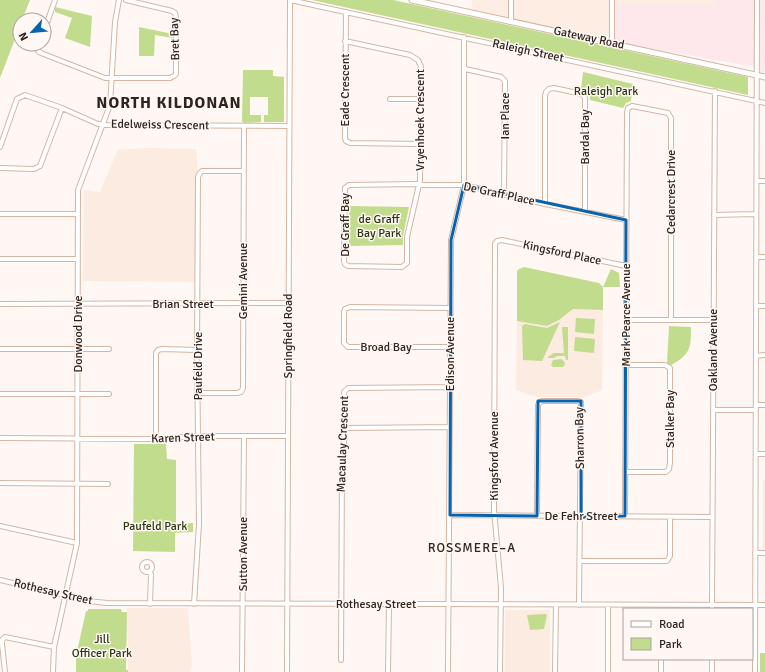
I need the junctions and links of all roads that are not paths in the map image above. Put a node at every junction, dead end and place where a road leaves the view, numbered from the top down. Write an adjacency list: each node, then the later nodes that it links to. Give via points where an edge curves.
1 (55, 0): 9 (street)
2 (119, 0): 18 (street, Donwood Drive)
3 (126, 0): 18 (street, Bret Bay, via 175,13 176,74 170,78)
4 (290, 0): 10 (street, Raleigh Street); 29 (street, Springfield Road)
5 (412, 0): 11 (main road, Gateway Road)
6 (511, 0): 11 (street)
7 (612, 0): 14 (street)
8 (757, 0): 17 (street)
9 (51, 12)
10 (346, 12): 12 (street, Raleigh Street); 13 (street, Eade Crescent)
11 (511, 22): 14 (main road, Gateway Road)
12 (464, 37): 16 (street, Edison Avenue); 20 (street, Raleigh Street)
13 (345, 41): 22 (street, Vryenhoek Crescent, via 415,57 421,67); 30 (street, Eade Crescent, via 346,141)
14 (612, 43): 17 (main road, Gateway Road)
15 (40, 52): 18 (street, via 105,78)
16 (464, 69): 37 (street, Edison Avenue); 39 (street, Ian Place, via 501,76 505,81)
17 (757, 75): 19 (main road, Gateway Road); 23 (street)
18 (112, 77): 27 (street, Donwood Drive, via 110,104)
19 (765, 77)
20 (715, 91): 23 (street, Raleigh Street); 45 (street, Oakland Avenue)
21 (390, 99): 22 (street)
22 (420, 99): 30 (street, Vryenhoek Crescent)
23 (757, 101): 24 (street, Raleigh Street); 34 (street)
24 (765, 103)
25 (62, 108): 27 (street, Edelweiss Crescent); 31 (street, Edelweiss Crescent, via 25,95 17,99); 32 (street, via 40,166 34,169)
26 (627, 113): 46 (street, Mark Pearce Avenue); 61 (street, Cedarcrest Drive, via 628,108 635,106 668,113 671,118)
27 (103, 124): 28 (street, Edelweiss Crescent); 43 (street, Donwood Drive, via 80,184)
28 (244, 126): 29 (street, Edelweiss Crescent); 33 (street, Gemini Avenue)
29 (289, 126): 53 (street, Springfield Road)
30 (421, 144): 36 (street, Vryenhoek Crescent)
31 (0, 147)
32 (0, 168)
33 (243, 171): 56 (street, Paufeld Drive, via 204,171 199,175); 57 (street, Gemini Avenue)
34 (757, 181): 35 (street); 44 (street)
35 (765, 181)
36 (419, 185): 37 (street, De Graff Place); 38 (street, De Graff Place); 38 (street, De Graff Bay, via 407,237 407,263 402,267 345,264)
37 (464, 185): 39 (street, De Graff Place); 60 (street, Edison Avenue, via 451,240)
38 (346, 186)
39 (504, 195): 40 (street, De Graff Place)
40 (545, 204): 41 (street, De Graff Place); 41 (street, Bardal Bay, via 545,96 549,89 554,88 582,94 585,98)
41 (585, 212): 46 (street, De Graff Place)
42 (0, 214): 43 (street)
43 (78, 214): 51 (street, Donwood Drive)
44 (756, 214): 45 (street); 48 (street)
45 (714, 215): 63 (street, Oakland Avenue)
46 (626, 220): 52 (street, Mark Pearce Avenue)
47 (497, 241): 52 (street, Kingsford Place); 95 (street, Kingsford Avenue)
48 (757, 257): 49 (street); 58 (street)
49 (765, 257)
50 (0, 259): 51 (street)
51 (78, 259): 55 (street, Donwood Drive)
52 (626, 266): 62 (street, Mark Pearce Avenue)
53 (289, 303): 57 (street, Brian Street); 84 (street, Springfield Road)
54 (0, 304): 55 (street, Brian Street)
55 (78, 304): 56 (street, Brian Street); 66 (street, Donwood Drive)
56 (198, 304): 57 (street, Brian Street); 68 (street, Paufeld Drive)
57 (243, 304): 73 (street, Gemini Avenue, via 241,392)
58 (756, 306): 59 (street); 69 (street)
59 (765, 306)
60 (450, 308): 64 (street, Edison Avenue); 64 (street, Broad Bay, via 350,307 344,312 344,343 348,348)
61 (671, 319): 62 (street); 63 (street)
62 (626, 320): 71 (street, Mark Pearce Avenue)
63 (713, 320): 79 (street, Oakland Avenue)
64 (450, 347): 72 (street, Edison Avenue)
65 (0, 348): 66 (street)
66 (78, 349): 67 (street); 75 (street, Donwood Drive)
67 (109, 349)
68 (197, 350): 73 (street, Paufeld Drive); 87 (street, via 162,349 156,353)
69 (756, 356): 70 (street); 78 (street)
70 (765, 356)
71 (626, 365): 90 (street, Mark Pearce Avenue); 90 (street, Stalker Bay, via 665,365 670,368 670,467 666,472)
72 (450, 387): 80 (street, Edison Avenue); 81 (street, Macaulay Crescent, via 345,389)
73 (198, 393): 82 (street, Paufeld Drive)
74 (0, 394): 75 (street)
75 (77, 394): 76 (street); 86 (street, Donwood Drive)
76 (109, 394)
77 (765, 405): 78 (street)
78 (756, 407): 79 (street); 88 (street)
79 (713, 410): 100 (street, Oakland Avenue)
80 (450, 427): 81 (street); 94 (street, Edison Avenue)
81 (344, 428): 113 (street, Macaulay Crescent)
82 (198, 436): 83 (street, Karen Street); 87 (street, Karen Street); 110 (street, Paufeld Drive, via 198,544)
83 (244, 436): 84 (street, Karen Street); 111 (street, Sutton Avenue)
84 (288, 436): 112 (street, Springfield Road)
85 (0, 438): 86 (street, Karen Street)
86 (78, 438): 87 (street, Karen Street); 92 (street, Donwood Drive)
87 (156, 439)
88 (756, 454): 89 (street); 103 (street)
89 (765, 454)
90 (625, 472): 98 (street, Mark Pearce Avenue)
91 (0, 483): 92 (street)
92 (77, 484): 93 (street); 102 (street, Donwood Drive)
93 (108, 484)
94 (450, 515): 95 (street, De Fehr Street); 115 (street, Edison Avenue)
95 (494, 515): 96 (street, De Fehr Street); 116 (street, Kingsford Avenue, via 501,583)
96 (537, 516): 97 (street, De Fehr Street); 97 (street, Sharron Bay, via 539,402 578,401 581,402)
97 (581, 516): 98 (street, De Fehr Street); 105 (street, Sharron Bay)
98 (625, 516): 99 (street, De Fehr Street)
99 (670, 517): 100 (street, De Fehr Street); 105 (street, via 670,556 667,561)
100 (712, 517): 123 (street, Oakland Avenue)
101 (0, 526): 102 (street)
102 (77, 543): 108 (street, Donwood Drive)
103 (755, 553): 104 (street); 121 (street)
104 (765, 553)
105 (580, 561): 118 (street, Sharron Bay)
106 (149, 572): 109 (street)
107 (0, 580): 108 (street, Rothesay Street)
108 (66, 595): 109 (street, Rothesay Street, via 88,601); 124 (street, Donwood Drive)
109 (150, 604): 110 (street, Rothesay Street)
110 (194, 604): 111 (street, Rothesay Street)
111 (242, 604): 112 (street, Rothesay Street); 130 (street, Sutton Avenue)
112 (287, 604): 113 (street, Rothesay Street); 131 (street, Springfield Road)
113 (341, 604): 114 (street, Rothesay Street); 125 (street, Macaulay Crescent)
114 (389, 604): 115 (street, Rothesay Street); 132 (street)
115 (449, 604): 116 (street, Rothesay Street); 133 (street, Edison Avenue)
116 (500, 605): 117 (street, Rothesay Street); 134 (street, Kingsford Avenue)
117 (556, 605): 118 (street, Rothesay Street); 135 (street)
118 (579, 605): 120 (street, Rothesay Street)
119 (765, 605): 121 (street, Rothesay Street)
120 (608, 606): 122 (street, Rothesay Street); 136 (street)
121 (755, 606): 123 (street, Rothesay Street); 139 (street)
122 (662, 607): 123 (street, Rothesay Street)
123 (712, 607)
124 (54, 647): 128 (street, via 6,636 2,640); 129 (street, Donwood Drive)
125 (341, 660)
126 (661, 660): 137 (street)
127 (712, 660): 138 (street)
128 (6, 672)
129 (53, 672)
130 (242, 672)
131 (287, 672)
132 (388, 672)
133 (448, 672)
134 (500, 672)
135 (556, 672)
136 (608, 672)
137 (661, 672)
138 (712, 672)
139 (755, 672)

